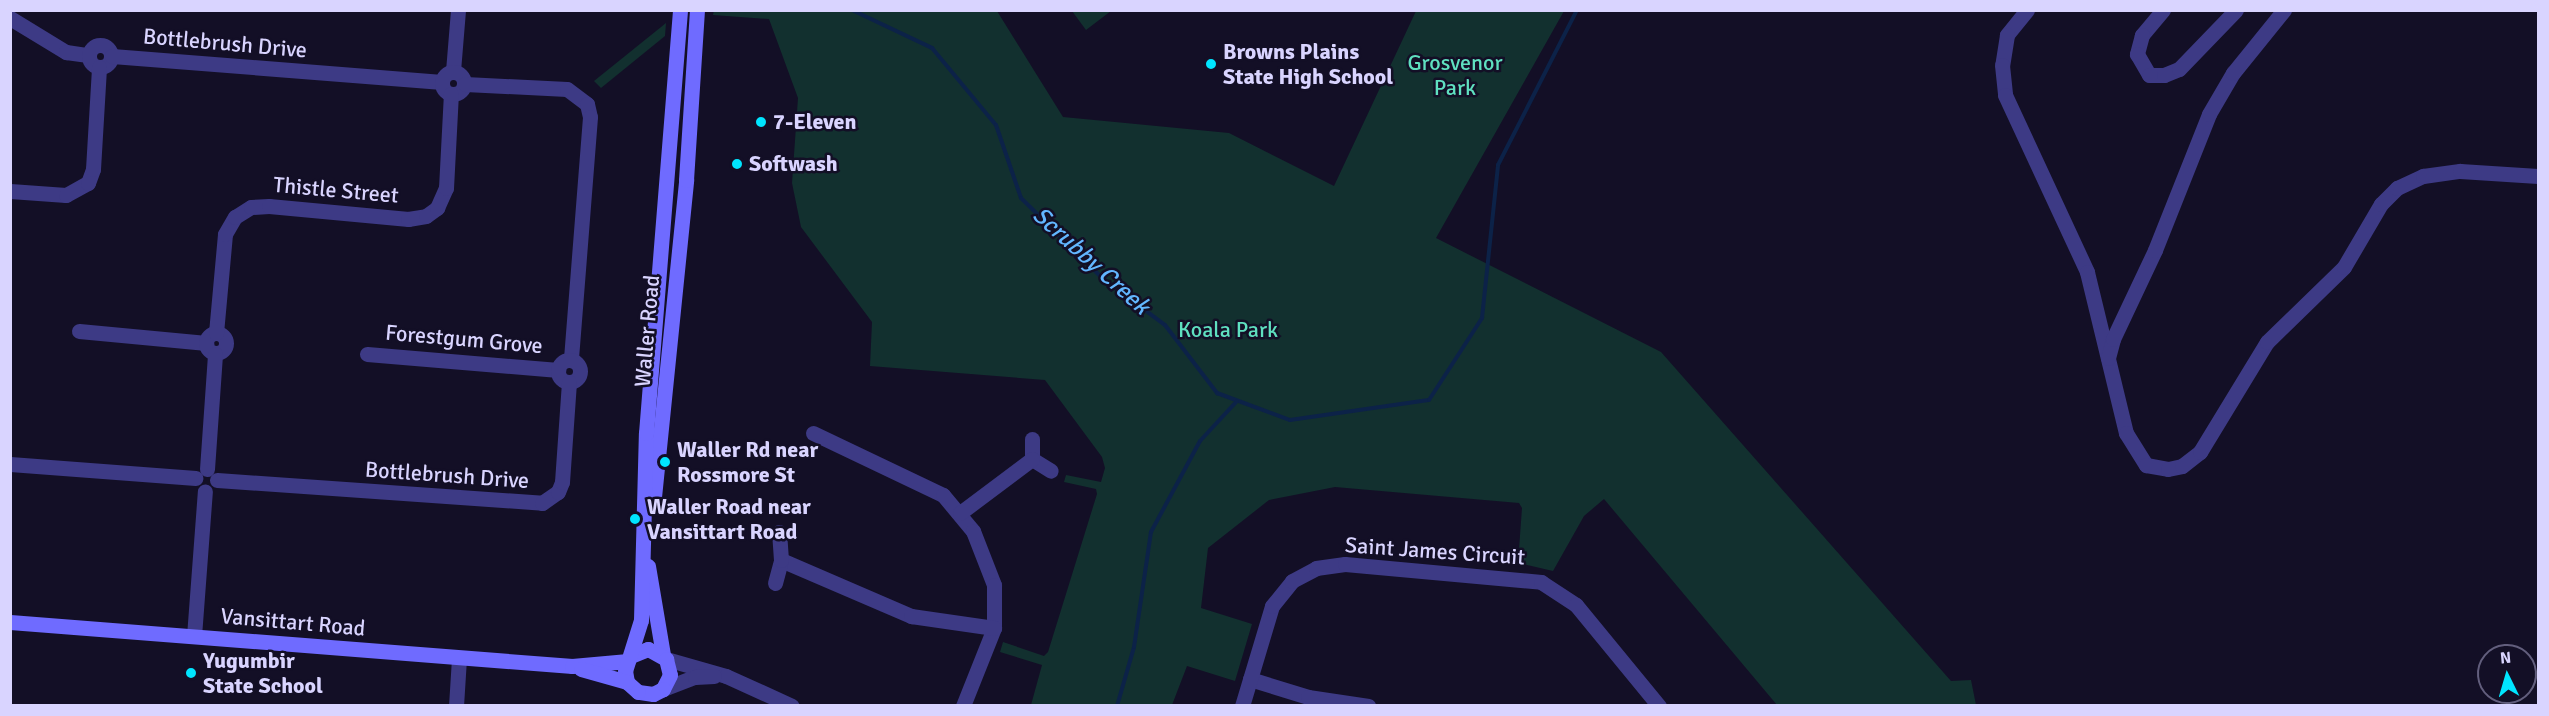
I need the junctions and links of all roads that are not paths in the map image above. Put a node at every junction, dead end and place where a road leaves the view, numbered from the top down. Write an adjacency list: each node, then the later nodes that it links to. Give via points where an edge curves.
1 (458, 10): 12 (street, Thistle Street)
2 (680, 10): 13 (street, Waller Road)
3 (697, 10): 14 (street, Waller Road)
4 (2027, 10): 22 (street, via 2007,35 2002,65 2005,95 2087,272)
5 (2163, 10): 6 (street, via 2142,35 2137,54 2150,75 2179,69)
6 (2236, 10)
7 (2284, 10): 22 (street, via 2233,73 2209,114 2155,250 2113,339)
8 (10, 18): 9 (street, via 66,52)
9 (88, 55): 10 (street, via 92,48 103,45); 11 (street, via 90,62)
10 (112, 57): 11 (street, via 106,66); 12 (street, Bottlebrush Drive)
11 (99, 67): 16 (street, via 93,169 88,183 66,195)
12 (449, 83): 19 (street, Thistle Street, via 446,188 437,208 426,216 408,219 250,207 235,217 225,234); 21 (street, via 460,92 465,84 567,89 587,104 590,117)
13 (672, 118): 14 (street); 17 (street, Waller Road)
14 (690, 119): 17 (street, Waller Road)
15 (2538, 176): 22 (street, via 2460,171 2422,176 2397,188 2381,204 2344,267 2267,342 2200,452 2182,466 2168,469 2146,465 2136,453 2126,433)
16 (10, 191)
17 (665, 287): 38 (street, Waller Road, via 648,562); 40 (street, Waller Road, via 646,433 641,620)
18 (79, 331): 19 (street)
19 (212, 343): 30 (street, Thistle Street)
20 (367, 354): 23 (street, Forestgum Grove)
21 (571, 360): 23 (street, via 561,363); 24 (street, via 577,363 580,373)
22 (2108, 361)
23 (558, 370): 24 (street, via 562,380)
24 (569, 382): 30 (street, Bottlebrush Drive, via 562,482 558,492 542,503)
25 (813, 433): 31 (street, via 922,483 943,495)
26 (1032, 439): 27 (street)
27 (1032, 459): 29 (street); 31 (street)
28 (10, 464): 30 (street, Bottlebrush Drive)
29 (1052, 471)
30 (206, 476): 37 (street, via 198,488 205,491)
31 (960, 513): 36 (street, via 974,531 989,566 994,585)
32 (779, 532): 33 (street)
33 (781, 560): 34 (street); 36 (street, via 911,616)
34 (775, 583)
35 (10, 622): 37 (street, Vansittart Road)
36 (994, 628): 49 (street)
37 (194, 636): 39 (street, Vansittart Road)
38 (665, 657): 40 (street, via 648,649); 42 (street); 45 (street, Waller Road, via 670,675)
39 (459, 658): 41 (street, Vansittart Road); 46 (street)
40 (631, 658): 41 (street, Vansittart Road); 44 (street, Waller Road)
41 (572, 666): 44 (street, Vansittart Road)
42 (726, 676): 45 (street, via 695,677); 48 (street)
43 (1250, 679): 50 (street, Saint James Circuit); 51 (street, via 1308,697); 52 (street, Saint James Circuit, via 1272,606 1292,581 1316,568 1345,564 1541,582 1576,605)
44 (630, 685): 45 (street, via 646,694); 47 (street, Waller Road)
45 (660, 695)
46 (456, 705)
47 (632, 705)
48 (792, 705)
49 (963, 705)
50 (1242, 705)
51 (1368, 705)
52 (1659, 705)

